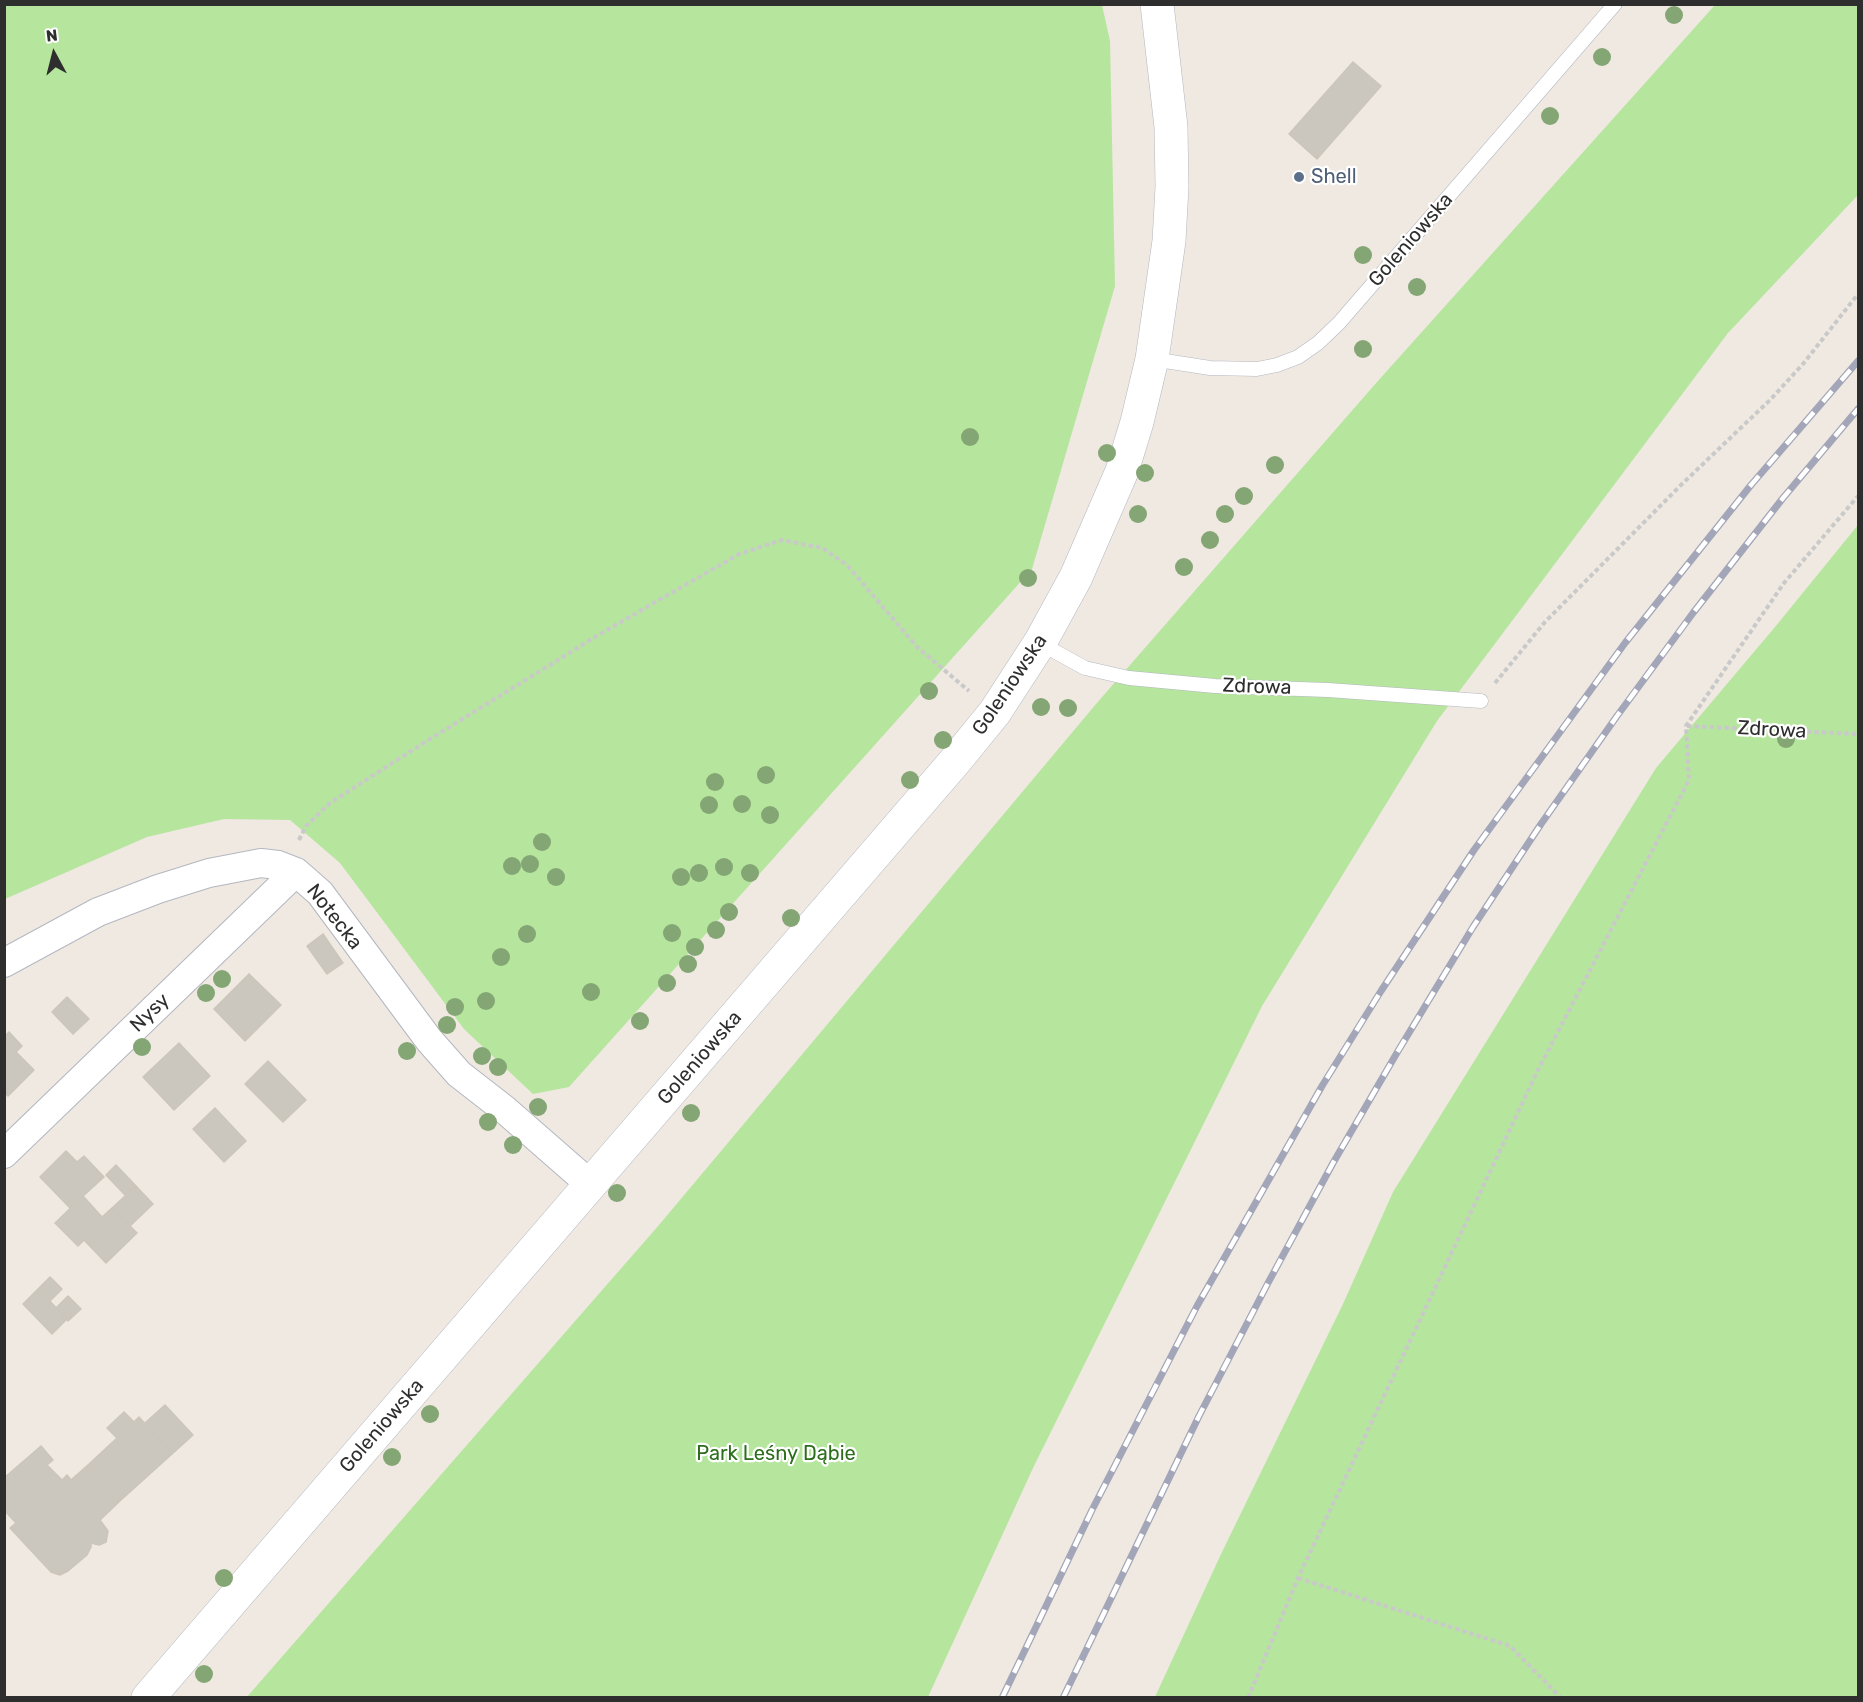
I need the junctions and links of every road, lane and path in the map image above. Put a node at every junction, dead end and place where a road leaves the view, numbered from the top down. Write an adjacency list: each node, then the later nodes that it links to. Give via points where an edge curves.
1 (1157, 4): 4 (street, Goleniowska, via 1171,127 1172,188 1169,241)
2 (1615, 4): 4 (lane, Goleniowska, via 1318,344 1298,357 1257,369 1210,368)
3 (1858, 294): 7 (path, via 1770,400 1545,622)
4 (1152, 358): 6 (street, Goleniowska, via 1122,471 1076,577)
5 (1858, 496): 9 (path, via 1784,583)
6 (1041, 641): 7 (lane, Zdrowa, via 1085,668 1129,678); 8 (street, Goleniowska)
7 (1481, 701)
8 (995, 712): 11 (path, via 918,648 847,565 822,548 782,540 739,554 595,637 330,803 306,826 294,853); 14 (street, Goleniowska)
9 (1686, 726): 10 (path, Zdrowa); 15 (path, via 1689,780 1538,1071)
10 (1858, 734)
11 (296, 872): 12 (street, Notecka, via 261,863 209,873 98,912); 13 (street, Nysy); 14 (street, Notecka, via 320,893 429,1040 459,1074)
12 (4, 963)
13 (4, 1154)
14 (591, 1185): 16 (street, Goleniowska)
15 (1298, 1578): 17 (path); 18 (path, via 1510,1646)
16 (148, 1698)
17 (1248, 1698)
18 (1561, 1698)

